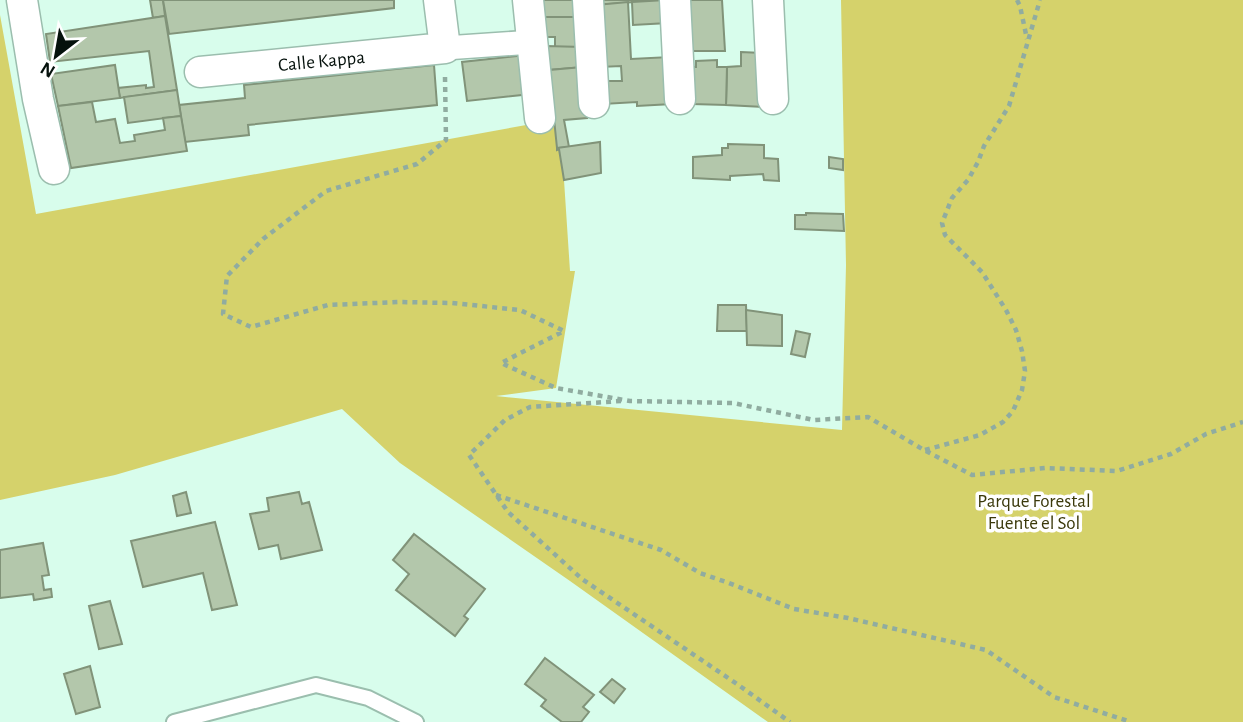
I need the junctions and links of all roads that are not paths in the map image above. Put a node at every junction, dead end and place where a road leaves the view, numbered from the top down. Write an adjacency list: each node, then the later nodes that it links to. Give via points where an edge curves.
1 (22, 0): 14 (street)
2 (439, 0): 8 (street)
3 (528, 0): 7 (street)
4 (588, 0): 12 (street)
5 (675, 0): 10 (street)
6 (768, 0): 11 (street)
7 (532, 42): 8 (street, Calle Kappa); 13 (street)
8 (445, 48): 9 (street, Calle Kappa)
9 (200, 72)
10 (680, 99)
11 (773, 99)
12 (594, 103)
13 (540, 118)
14 (54, 169)
15 (183, 721): 16 (lane, via 316,685 368,698)
16 (416, 722)

